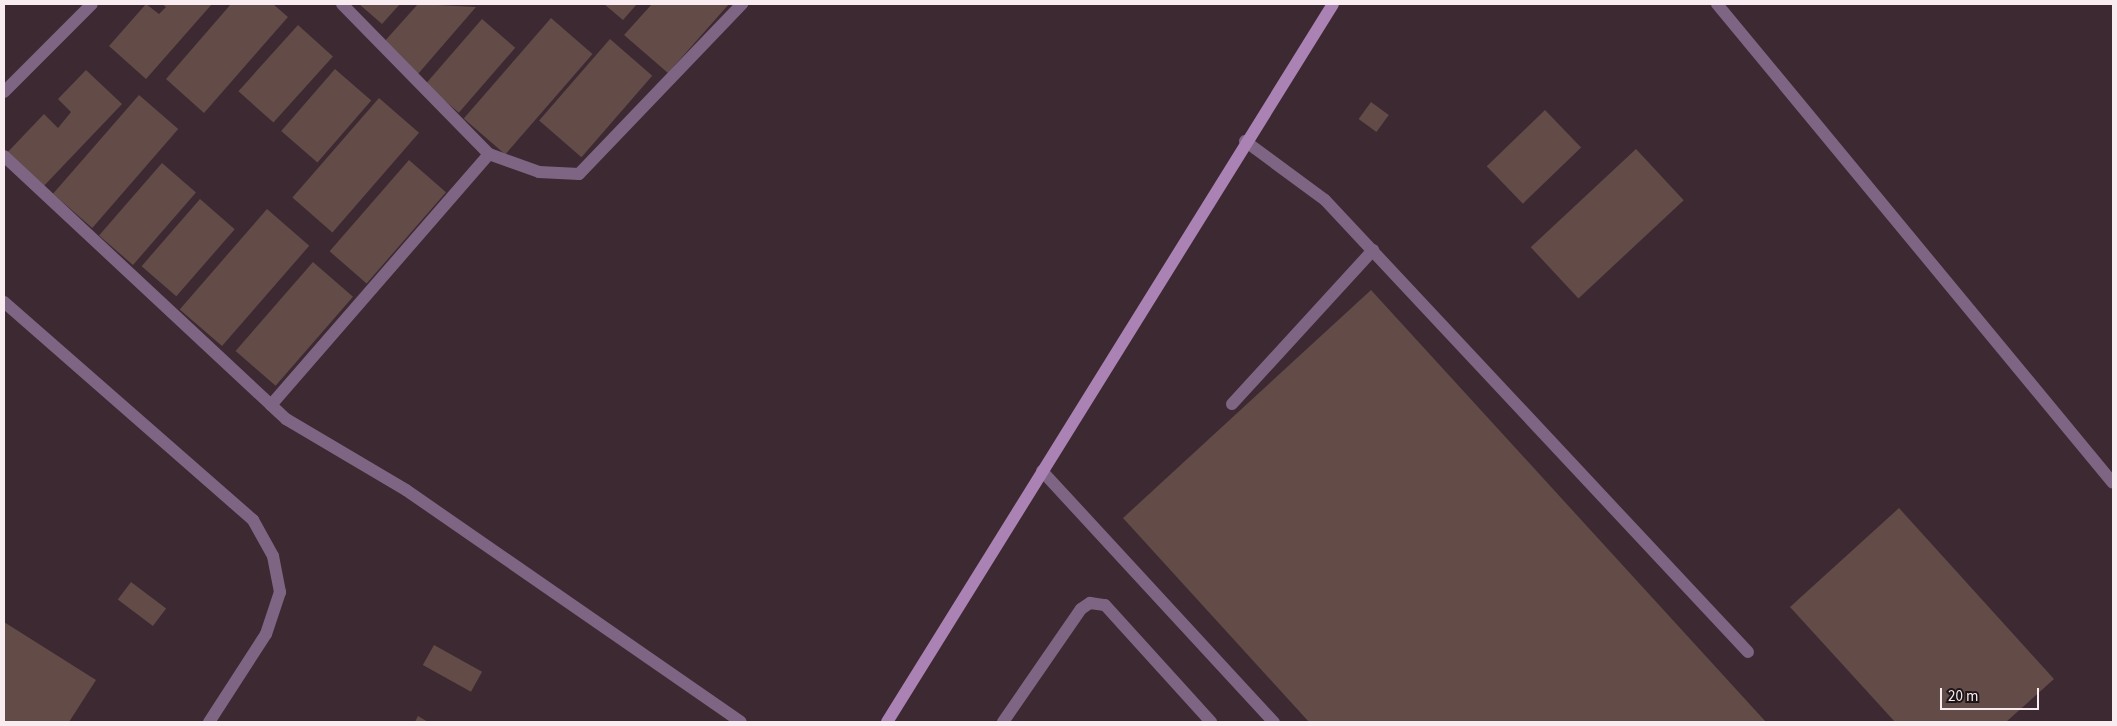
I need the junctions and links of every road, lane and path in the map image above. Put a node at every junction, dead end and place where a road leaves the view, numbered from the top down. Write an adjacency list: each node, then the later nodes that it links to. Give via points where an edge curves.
1 (92, 4): 6 (street)
2 (342, 4): 8 (street)
3 (742, 4): 8 (street, via 579,174 539,172)
4 (1333, 4): 7 (main road)
5 (1717, 4): 15 (street)
6 (4, 92)
7 (1245, 141): 10 (street, via 1326,200); 14 (main road)
8 (489, 154): 12 (street)
9 (4, 156): 12 (street)
10 (1373, 250): 13 (street); 16 (street)
11 (4, 302): 17 (street, via 253,520 273,556 280,592 266,634)
12 (271, 404): 18 (street, via 286,419 406,490)
13 (1232, 404)
14 (1042, 471): 19 (main road); 22 (street)
15 (2113, 483)
16 (1748, 652)
17 (209, 722)
18 (740, 722)
19 (888, 722)
20 (1003, 722): 21 (street, via 1081,609 1090,603 1105,605)
21 (1211, 722)
22 (1274, 722)

